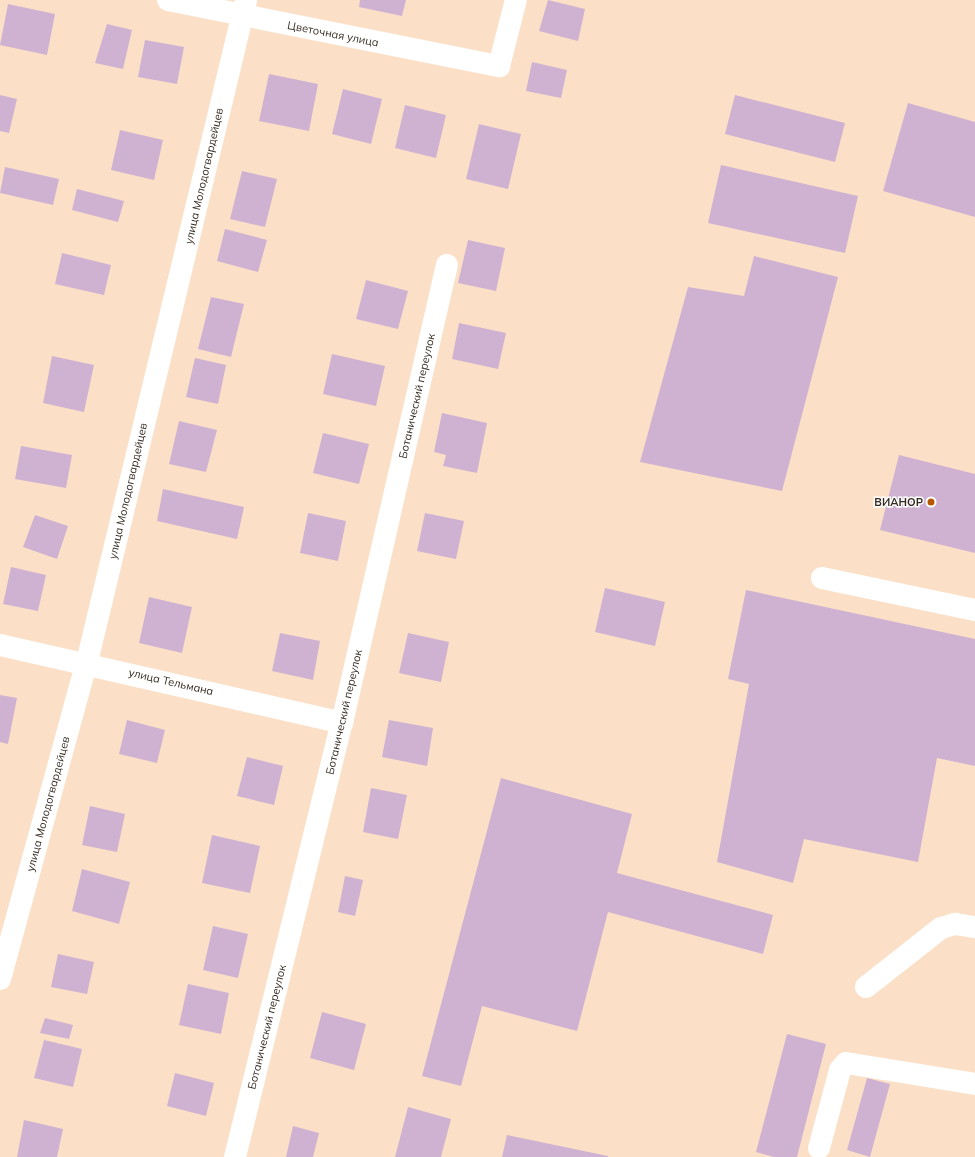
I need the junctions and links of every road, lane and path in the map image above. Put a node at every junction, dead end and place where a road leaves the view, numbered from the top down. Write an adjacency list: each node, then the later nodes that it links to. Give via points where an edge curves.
1 (168, 0): 3 (street, Цветочная улица)
2 (516, 0): 3 (street, Цветочная улица, via 499,66)
3 (244, 8): 8 (street, улица Молодогвардейцев)
4 (447, 265): 9 (street, Ботанический переулок)
5 (822, 578): 6 (street)
6 (975, 610)
7 (0, 645): 8 (street, улица Тельмана)
8 (87, 662): 9 (street, улица Тельмана); 11 (street, улица Молодогвардейцев)
9 (342, 723): 15 (street, Ботанический переулок)
10 (975, 927): 12 (street, via 955,924 941,928)
11 (0, 978)
12 (866, 987)
13 (975, 1084): 14 (street, via 846,1062 840,1070)
14 (819, 1148)
15 (235, 1157)

